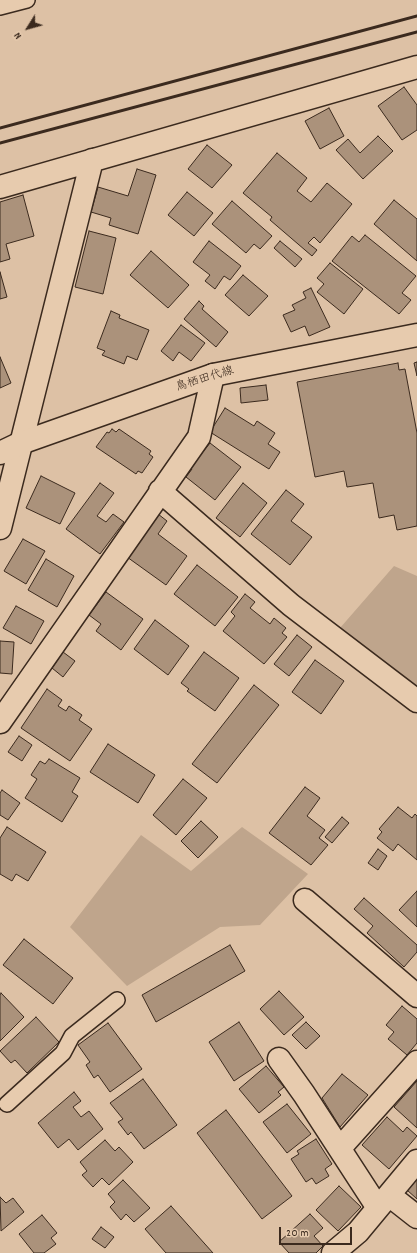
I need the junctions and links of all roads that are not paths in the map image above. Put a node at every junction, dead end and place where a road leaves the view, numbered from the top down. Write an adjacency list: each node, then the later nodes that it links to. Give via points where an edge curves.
1 (27, 0): 2 (lane)
2 (0, 7)
3 (417, 67): 4 (street)
4 (92, 160): 5 (street); 8 (street)
5 (0, 187)
6 (417, 335): 7 (street, 鳥栖田代線)
7 (213, 375): 8 (street, 鳥栖田代線); 10 (street, via 199,438)
8 (21, 443): 9 (street, 鳥栖田代線); 11 (street)
9 (0, 452)
10 (160, 491): 12 (street, via 291,605); 13 (street)
11 (0, 528)
12 (417, 701)
13 (0, 722)
14 (305, 900): 15 (street)
15 (417, 996)
16 (117, 1000): 19 (lane, via 72,1036 63,1053)
17 (279, 1059): 20 (street)
18 (417, 1062): 20 (street)
19 (7, 1104)
20 (340, 1148): 22 (street)
21 (417, 1161): 22 (street)
22 (383, 1201): 23 (street); 24 (street, via 358,1232)
23 (417, 1217)
24 (333, 1253)

